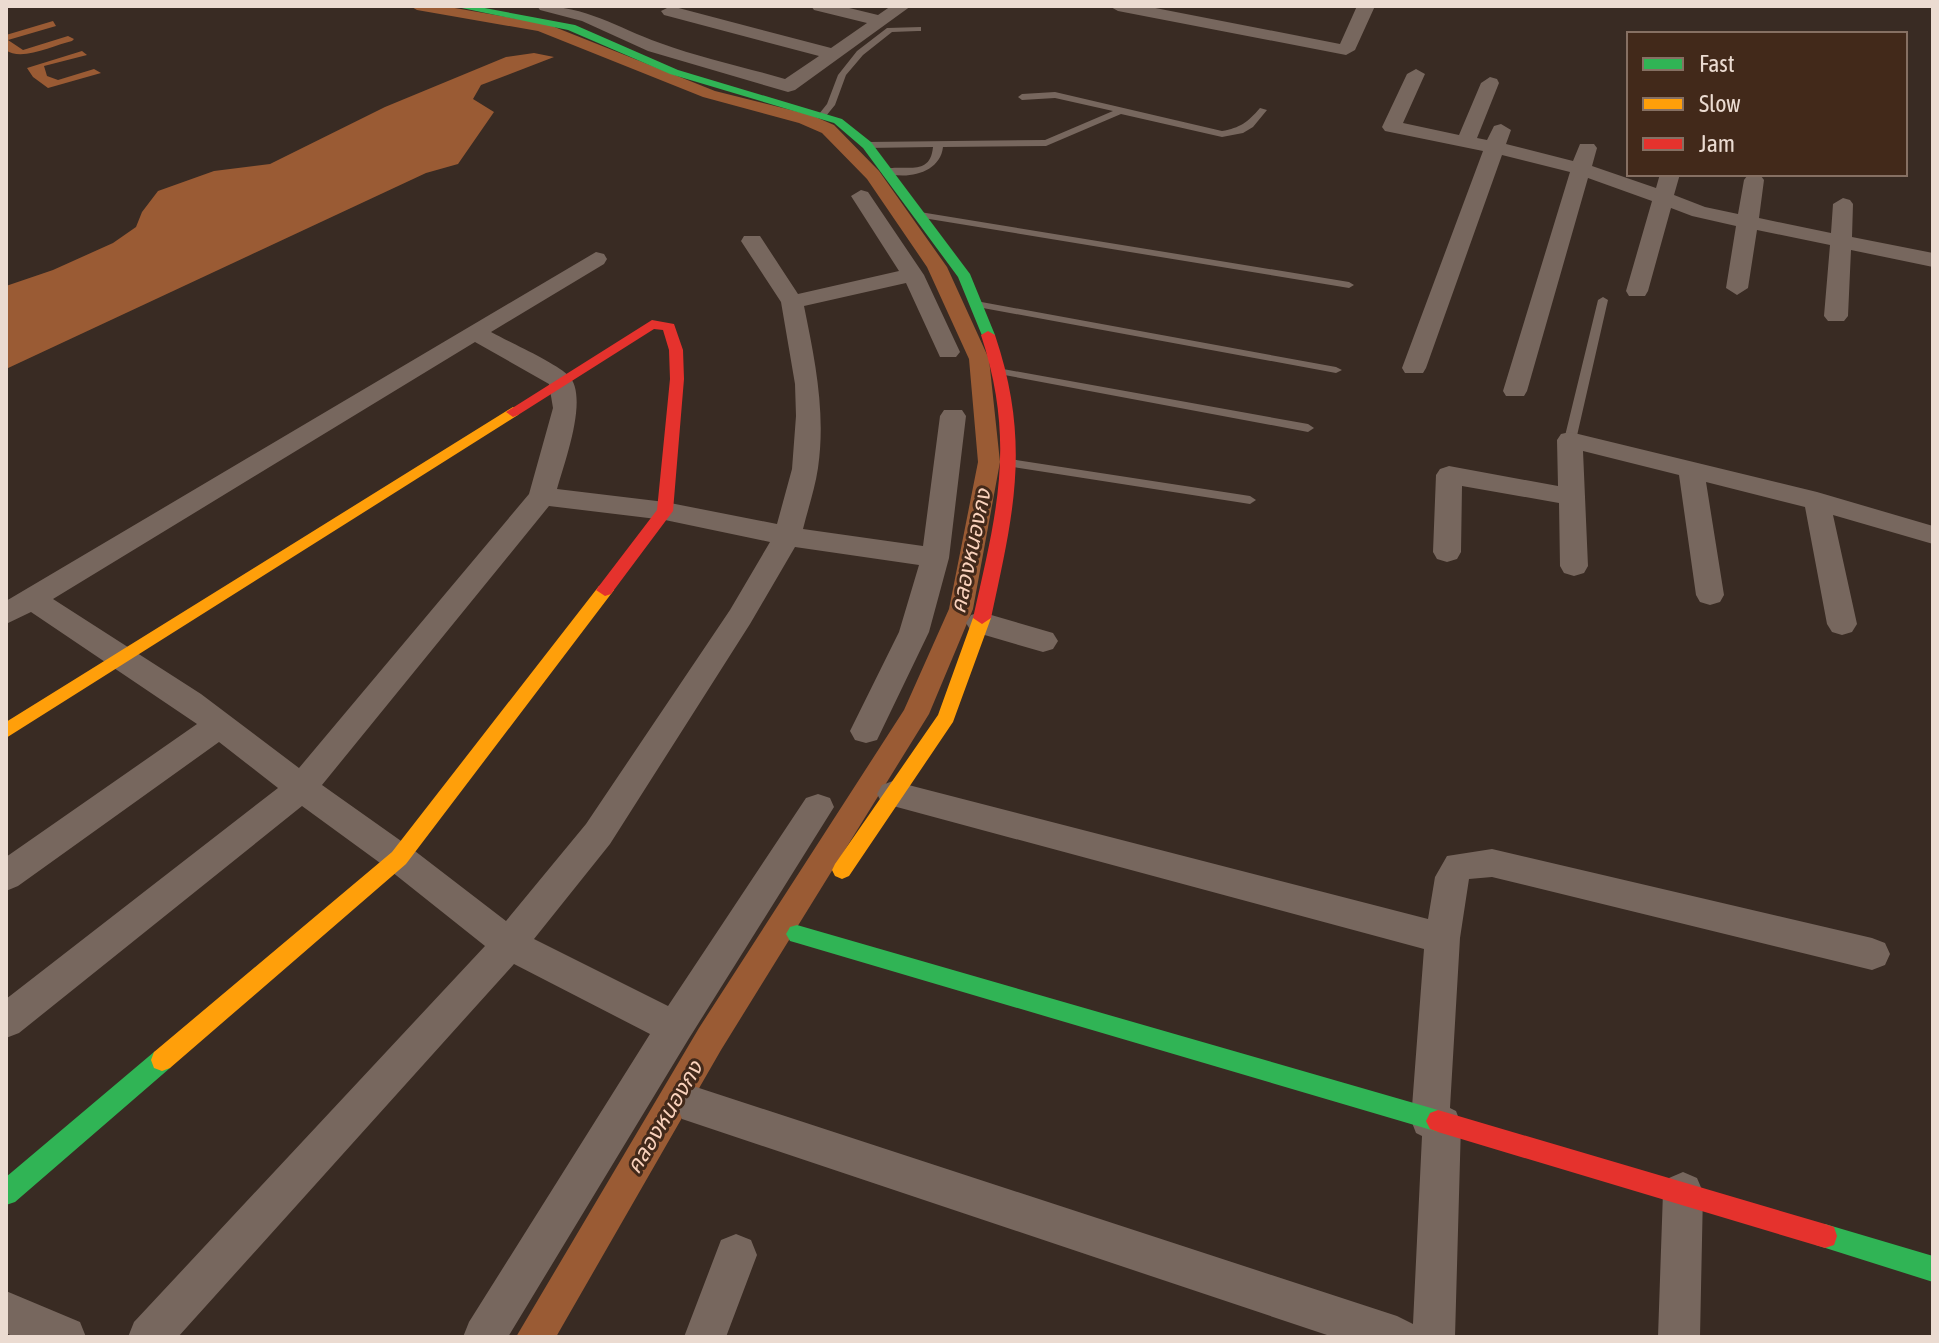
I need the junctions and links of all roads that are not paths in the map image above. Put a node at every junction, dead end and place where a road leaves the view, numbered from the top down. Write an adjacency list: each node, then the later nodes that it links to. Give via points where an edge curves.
1 (457, 6): 17 (street, via 571,27 686,77)
2 (546, 6): 7 (street)
3 (820, 6): 9 (street)
4 (902, 6): 9 (street)
5 (1118, 6): 6 (street, via 1346,50)
6 (1366, 6)
7 (585, 10): 11 (street, via 654,47 788,86)
8 (670, 11): 11 (street)
9 (881, 21): 11 (street)
10 (918, 29): 17 (lane, via 890,30 860,53)
11 (834, 54)
12 (1416, 74): 19 (street, via 1392,127)
13 (1490, 83): 19 (street)
14 (1022, 97): 16 (lane, via 1055,95)
15 (1263, 110): 16 (lane, via 1250,125 1222,134)
16 (1120, 111): 21 (lane, via 1046,143)
17 (823, 114): 20 (street)
18 (1498, 138): 19 (street); 22 (street); 45 (street)
19 (1466, 142)
20 (867, 145): 21 (lane); 23 (street)
21 (938, 146): 23 (lane, via 935,164 927,168)
22 (1584, 159): 27 (street); 49 (street)
23 (886, 171): 29 (street)
24 (1669, 176): 27 (street)
25 (1754, 180): 30 (street)
26 (861, 196): 35 (street)
27 (1663, 198): 30 (street); 38 (street)
28 (1843, 204): 32 (street)
29 (920, 215): 36 (lane); 41 (street, via 965,277)
30 (1747, 222): 32 (street); 37 (street)
31 (752, 241): 40 (street)
32 (1841, 241): 34 (street); 42 (street)
33 (596, 259): 43 (street)
34 (1933, 260)
35 (913, 275): 40 (street); 44 (street)
36 (1349, 285)
37 (1737, 288)
38 (1637, 291)
39 (1603, 300): 52 (lane)
40 (792, 302): 61 (street, via 809,416 805,469)
41 (975, 304): 46 (lane); 47 (street)
42 (1836, 316)
43 (475, 333): 48 (street); 66 (street)
44 (948, 352)
45 (1414, 368)
46 (1336, 370)
47 (1003, 372): 51 (lane); 53 (street)
48 (559, 380): 55 (street, via 565,408); 59 (street, via 652,324 669,327 677,379); 70 (street)
49 (1515, 391)
50 (953, 416): 63 (street)
51 (1308, 428)
52 (1570, 440): 54 (street); 56 (street)
53 (1010, 463): 57 (lane); 67 (street)
54 (1691, 470): 58 (street); 65 (street)
55 (542, 496): 59 (street); 74 (street)
56 (1572, 497): 62 (street, via 1449,475); 64 (street)
57 (1250, 500)
58 (1817, 501): 60 (street); 68 (street)
59 (665, 511): 61 (street); 77 (street)
60 (1933, 535)
61 (787, 536): 63 (street); 82 (street, via 598,834)
62 (1447, 552)
63 (935, 558): 73 (street, via 914,632)
64 (1574, 566)
65 (1710, 595)
66 (19, 607): 70 (street)
67 (981, 623): 69 (street); 75 (street, via 946,717)
68 (1842, 624)
69 (1043, 641)
70 (120, 658): 71 (street); 72 (street)
71 (218, 726): 74 (street); 79 (street)
72 (6, 731)
73 (866, 731)
74 (301, 788): 77 (street); 84 (street)
75 (893, 794): 78 (street); 81 (street)
76 (818, 807): 85 (street)
77 (399, 858): 82 (street); 89 (street)
78 (842, 870)
79 (6, 876)
80 (797, 934): 87 (street)
81 (1442, 938): 83 (street, via 1452,877 1459,866 1492,863); 87 (street)
82 (509, 944): 85 (street); 94 (street)
83 (1872, 954)
84 (6, 1021)
85 (675, 1028): 95 (street)
86 (696, 1106): 97 (street)
87 (1436, 1122): 88 (street); 98 (street)
88 (1683, 1192): 91 (street); 99 (street)
89 (6, 1193)
90 (736, 1255): 96 (street)
91 (1933, 1269)
92 (6, 1312): 93 (street)
93 (65, 1337)
94 (149, 1337)
95 (484, 1337)
96 (705, 1337)
97 (1397, 1337)
98 (1434, 1337)
99 (1679, 1337)

